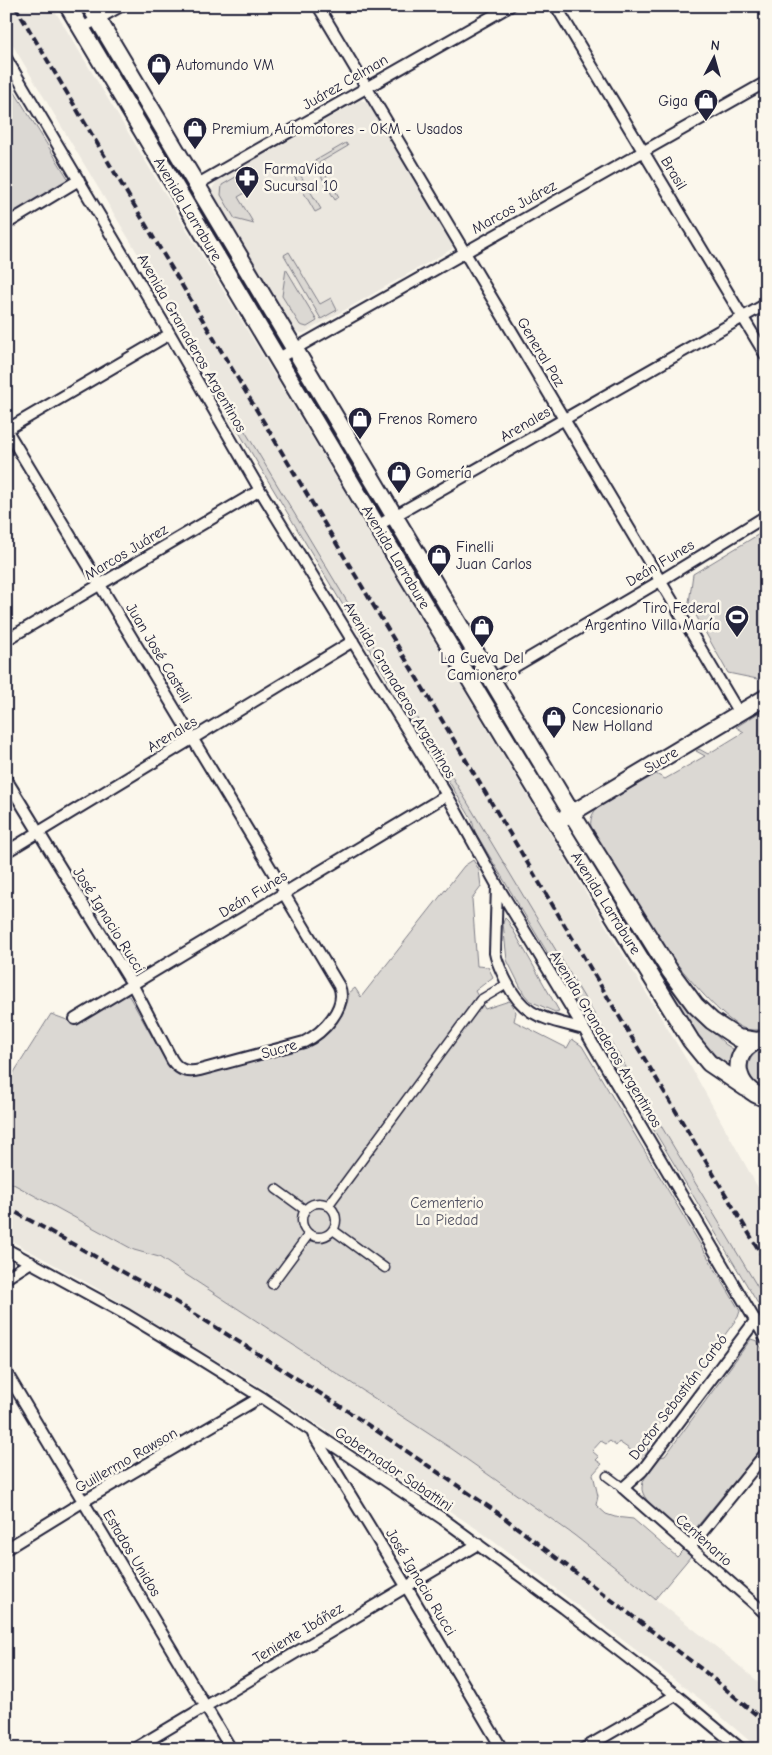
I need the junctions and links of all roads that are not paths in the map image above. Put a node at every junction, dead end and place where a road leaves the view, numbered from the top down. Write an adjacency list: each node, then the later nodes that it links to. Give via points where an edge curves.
1 (68, 6): 7 (main road, Avenida Larrabure)
2 (121, 6): 6 (street)
3 (318, 6): 10 (street, General Paz)
4 (510, 6): 10 (street, Juárez Celman)
5 (556, 6): 11 (street, Brasil)
6 (94, 13): 7 (street); 13 (main road, Avenida Larrabure)
7 (82, 28): 21 (main road, Avenida Larrabure)
8 (6, 58): 12 (street, Avenida Granaderos Argentinos)
9 (766, 82): 11 (street, Marcos Juárez)
10 (366, 87): 13 (street, Juárez Celman); 15 (street, General Paz)
11 (644, 151): 15 (street, Marcos Juárez); 17 (street, Brasil)
12 (79, 180): 14 (street); 18 (street, Avenida Granaderos Argentinos)
13 (196, 186): 19 (main road, Avenida Larrabure)
14 (6, 224)
15 (464, 252): 19 (street, Marcos Juárez); 22 (street, General Paz)
16 (766, 304): 17 (street, Arenales)
17 (743, 317): 20 (street, Brasil); 22 (street, Arenales)
18 (170, 334): 23 (street); 24 (street, Avenida Granaderos Argentinos)
19 (294, 349): 21 (street, Marcos Juárez); 25 (main road, Avenida Larrabure)
20 (766, 356)
21 (277, 359): 27 (main road, Avenida Larrabure)
22 (563, 418): 25 (street, Arenales); 28 (street, General Paz)
23 (6, 429): 29 (street, Juan José Castelli)
24 (260, 490): 29 (street, Marcos Juárez); 31 (street, Avenida Granaderos Argentinos)
25 (394, 516): 27 (street, Arenales); 32 (main road, Avenida Larrabure)
26 (766, 516): 28 (street, Deán Funes)
27 (378, 526): 39 (main road, Avenida Larrabure)
28 (660, 581): 32 (street, Deán Funes); 34 (street, General Paz)
29 (100, 584): 30 (street, Marcos Juárez); 35 (street, Juan José Castelli)
30 (6, 640)
31 (353, 641): 35 (street, Arenales); 37 (street, Avenida Granaderos Argentinos)
32 (492, 680): 38 (main road, Avenida Larrabure)
33 (764, 703): 34 (main road, Sucre)
34 (739, 713): 38 (main road, Sucre)
35 (192, 739): 40 (street, Arenales); 43 (street, Juan José Castelli)
36 (6, 779): 40 (street, José Ignacio Rucci)
37 (447, 795): 42 (street, Avenida Granaderos Argentinos); 43 (street, Deán Funes)
38 (572, 814): 39 (main road, Sucre); 49 (main road, Avenida Larrabure, via 680,987 695,1005 721,1029 738,1038)
39 (556, 822): 51 (main road, Avenida Larrabure, via 691,1041 709,1062)
40 (38, 833): 41 (street, Arenales); 44 (street, José Ignacio Rucci)
41 (6, 852)
42 (496, 885): 45 (street, via 495,953); 48 (street, Avenida Granaderos Argentinos)
43 (284, 892): 44 (street, Deán Funes); 46 (street, Juan José Castelli)
44 (132, 984): 47 (street, Deán Funes); 50 (street, José Ignacio Rucci, via 172,1060)
45 (507, 984): 48 (street, via 518,1002 536,1015); 54 (street, via 480,1000)
46 (341, 991): 50 (street, Sucre, via 338,1010 310,1039 286,1048)
47 (75, 1019)
48 (584, 1029): 63 (street, Avenida Granaderos Argentinos)
49 (761, 1040): 51 (main road, via 745,1049 739,1062 739,1076)
50 (189, 1071)
51 (746, 1088): 52 (main road, Avenida Larrabure)
52 (766, 1098)
53 (276, 1188): 55 (street)
54 (328, 1206): 55 (street, via 318,1203); 56 (street, via 335,1216)
55 (305, 1210): 57 (street, via 302,1225)
56 (333, 1230): 57 (street, via 324,1236); 60 (street)
57 (308, 1234): 62 (street)
58 (6, 1248): 59 (street, Gobernador Sabattini)
59 (32, 1262): 61 (street); 66 (street, Gobernador Sabattini, via 144,1325)
60 (385, 1268)
61 (6, 1278)
62 (272, 1284)
63 (755, 1320): 64 (street, Avenida Granaderos Argentinos); 70 (street, Doctor Sebastián Carbó, via 642,1471)
64 (766, 1339)
65 (6, 1372): 71 (street, Estados Unidos)
66 (261, 1397): 67 (street, Gobernador Sabattini); 71 (street, Guillermo Rawson)
67 (311, 1431): 72 (street, Gobernador Sabattini); 75 (street, José Ignacio Rucci)
68 (766, 1453): 73 (street)
69 (607, 1476): 70 (street)
70 (622, 1488): 73 (street, Centenario)
71 (84, 1501): 74 (street, Guillermo Rawson); 78 (street, Estados Unidos)
72 (478, 1544): 75 (street, Teniente Ibáñez); 77 (street, Gobernador Sabattini)
73 (690, 1547): 76 (street, Centenario)
74 (6, 1549)
75 (406, 1586): 78 (street, Teniente Ibáñez); 81 (street, José Ignacio Rucci)
76 (766, 1614)
77 (676, 1695): 82 (street); 83 (street, Gobernador Sabattini)
78 (205, 1706): 79 (street, Teniente Ibáñez); 80 (street, Estados Unidos)
79 (134, 1749)
80 (231, 1749)
81 (502, 1749)
82 (584, 1749)
83 (741, 1749)

